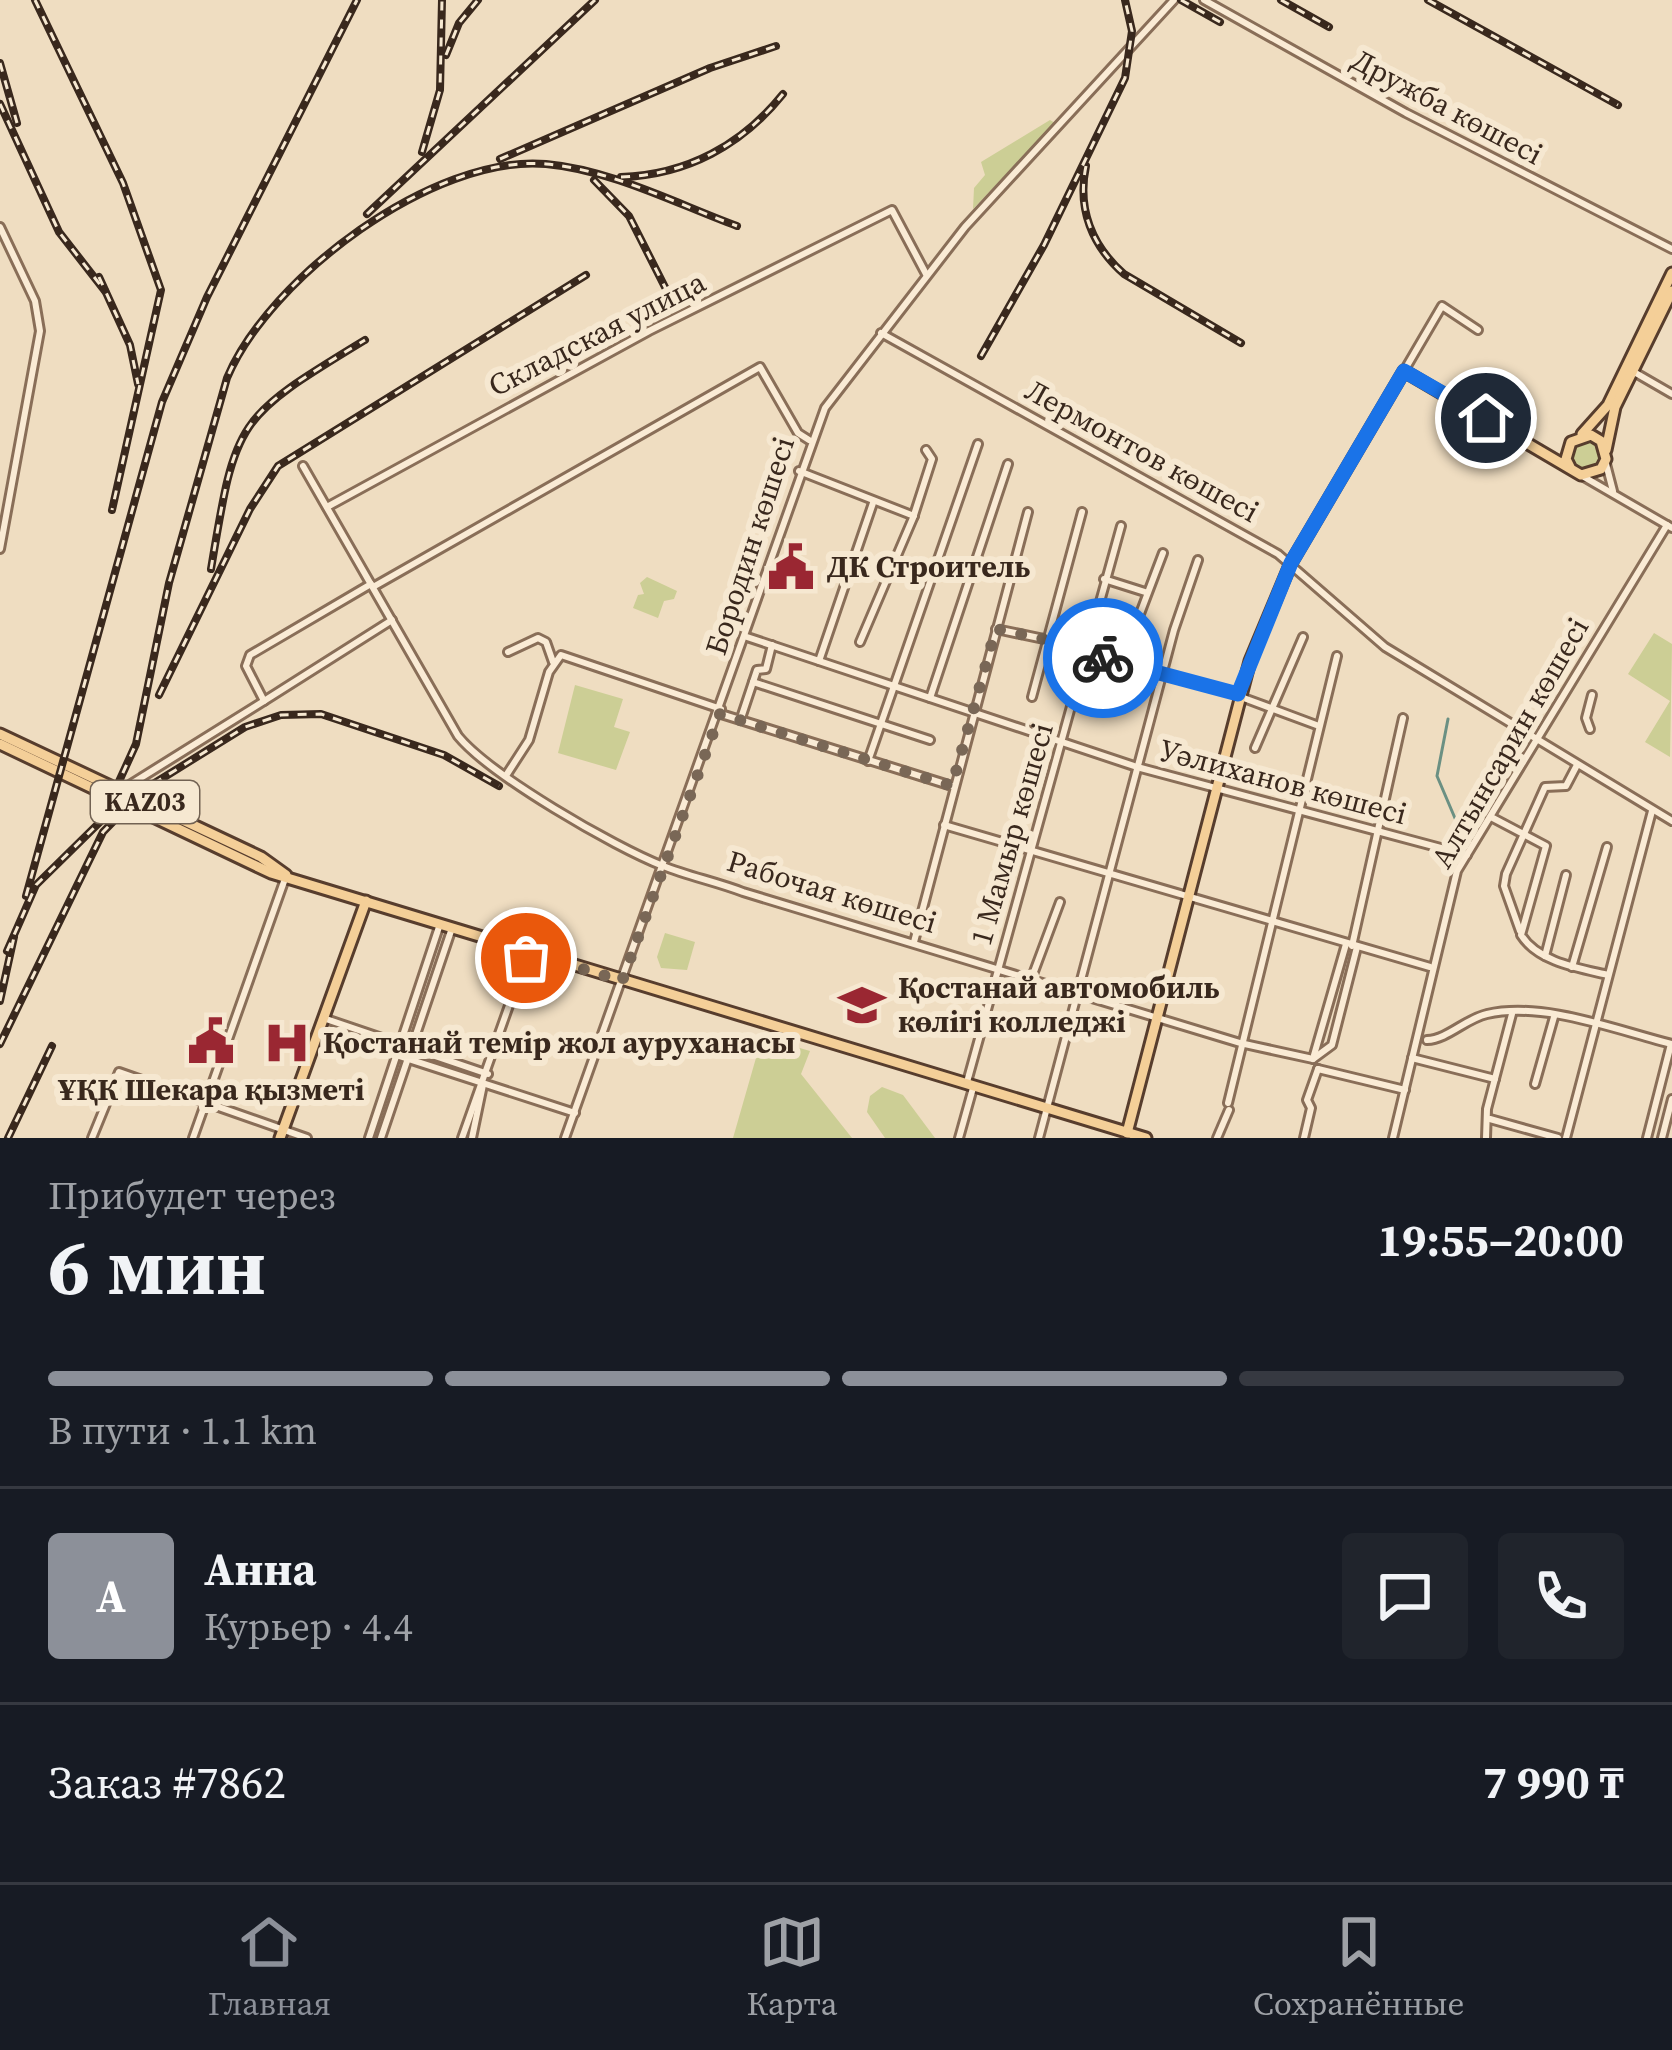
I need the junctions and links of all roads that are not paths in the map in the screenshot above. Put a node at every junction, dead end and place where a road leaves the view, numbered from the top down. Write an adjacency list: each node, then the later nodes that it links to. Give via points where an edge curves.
1 (1174, 0): 6 (street, Бородин көшесі)
2 (1204, 0): 4 (street, Дружба көшесі)
3 (0, 227): 31 (street, via 35,301 40,331)
4 (1672, 249)
5 (1672, 273): 13 (main road, via 1608,405)
6 (926, 274): 9 (street, Бородин көшесі); 25 (street, Складская улица, via 892,210)
7 (1672, 291): 11 (main road)
8 (1478, 330): 10 (street, via 1442,306)
9 (881, 333): 14 (street, Бородин көшесі); 34 (street, Лермонтов көшесі)
10 (1404, 371): 17 (main road); 34 (main road)
11 (1633, 371): 12 (street); 18 (main road, via 1610,419)
12 (1672, 394)
13 (1575, 439): 17 (main road); 18 (main road, via 1591,435); 22 (main road, via 1567,459)
14 (809, 440): 21 (street, Бородин көшесі); 36 (street, via 760,367)
15 (978, 444): 53 (street)
16 (926, 450): 28 (street, via 932,459)
17 (1544, 453): 22 (main road)
18 (1606, 455): 22 (main road, via 1601,469); 23 (street)
19 (1009, 464): 57 (street)
20 (303, 466): 25 (street, Рабочая көшесі)
21 (799, 471): 24 (street); 40 (street, Бородин көшесі)
22 (1576, 472): 23 (street)
23 (1615, 494): 30 (street)
24 (873, 503): 28 (street); 50 (street)
25 (327, 507): 36 (street, Рабочая көшесі)
26 (1028, 512): 39 (street)
27 (1082, 512): 43 (street)
28 (914, 516): 44 (street)
29 (1120, 526): 35 (street, 1 Мамыр көшесі)
30 (1670, 526): 69 (street, Алтынсарин көшесі)
31 (0, 549)
32 (1162, 553): 37 (street)
33 (1198, 560): 51 (street)
34 (1291, 563): 54 (main road); 69 (street, Лермонтов көшесі, via 1385,647)
35 (1104, 579): 37 (street); 46 (street, 1 Мамыр көшесі)
36 (372, 586): 38 (street, Рабочая көшесі); 58 (street, via 250,655 246,666)
37 (1145, 592): 42 (street)
38 (392, 620): 58 (street); 76 (street, Рабочая көшесі, via 458,736)
39 (996, 629): 43 (street); 61 (street)
40 (747, 637): 45 (street, Уәлиханов көшесі); 60 (street, Бородин көшесі)
41 (1303, 637): 59 (street)
42 (1130, 640)
43 (1048, 641): 46 (street); 56 (street)
44 (860, 642)
45 (772, 645): 50 (street, Уәлиханов көшесі); 52 (street)
46 (1086, 651): 51 (street); 71 (street, 1 Мамыр көшесі)
47 (508, 652): 49 (street, via 538,638)
48 (1337, 656): 65 (street)
49 (556, 660): 60 (street); 76 (street, via 529,740)
50 (820, 661): 53 (street, Уәлиханов көшесі)
51 (1162, 674): 54 (street); 75 (street)
52 (753, 682): 63 (street); 64 (street)
53 (891, 686): 57 (street, Уәлиханов көшесі); 64 (street)
54 (1238, 695): 59 (street); 79 (main road)
55 (1592, 695): 66 (street)
56 (1032, 697)
57 (930, 698): 61 (street, Уәлиханов көшесі)
58 (264, 701): 77 (street)
59 (1271, 708): 65 (street); 72 (street)
60 (720, 711): 63 (street); 92 (street, Бородин көшесі)
61 (973, 714): 71 (street, Уәлиханов көшесі); 78 (street)
62 (1403, 718): 87 (street)
63 (740, 720): 73 (street)
64 (880, 724): 68 (street); 73 (street)
65 (1320, 726): 83 (street)
66 (1589, 730)
67 (0, 734): 80 (main road, KАZ03)
68 (930, 740)
69 (1536, 742): 74 (street, Лермонтов көшесі); 84 (street, Алтынсарин көшесі)
70 (0, 744): 94 (main road, KАZ03)
71 (1064, 744): 75 (street, Уәлиханов көшесі); 90 (street, 1 Мамыр көшесі)
72 (1255, 748)
73 (868, 761): 78 (street)
74 (1577, 765): 82 (street, Лермонтов көшесі); 88 (street, via 1566,786 1545,788)
75 (1137, 767): 79 (street, Уәлиханов көшесі); 93 (street)
76 (506, 774): 92 (street, Рабочая көшесі)
77 (140, 780): 80 (street); 81 (street)
78 (952, 786): 86 (street)
79 (1214, 788): 83 (street, Уәлиханов көшесі); 96 (main road)
80 (119, 790): 81 (main road, KАZ03)
81 (133, 797): 94 (main road, KАZ03)
82 (1652, 810): 85 (street, Лермонтов көшесі); 110 (street)
83 (1298, 811): 87 (street, Уәлиханов көшесі); 99 (street)
84 (1491, 817): 88 (street); 91 (street, Алтынсарин көшесі)
85 (1672, 820)
86 (944, 825): 90 (street); 103 (street)
87 (1378, 832): 91 (street, Уәлиханов көшесі); 104 (street)
88 (1522, 832): 102 (street, via 1504,886); 102 (street, via 1547,849)
89 (1607, 847): 109 (street)
90 (1030, 851): 93 (street); 107 (street, 1 Мамыр көшесі)
91 (1467, 855): 108 (street, Алтынсарин көшесі)
92 (662, 866): 103 (street, Рабочая көшесі); 112 (street, Бородин көшесі)
93 (1108, 873): 96 (street); 113 (street)
94 (286, 874): 97 (main road, KАZ03); 135 (street)
95 (1566, 875): 106 (street)
96 (1187, 897): 99 (street); 115 (main road)
97 (366, 902): 100 (main road, KАZ03); 117 (main road)
98 (1060, 902): 111 (street)
99 (1271, 922): 104 (street); 120 (street)
100 (440, 924): 101 (main road, KАZ03); 122 (street)
101 (452, 928): 105 (main road, KАZ03); 123 (street)
102 (1521, 934): 106 (street)
103 (914, 942): 107 (street, Рабочая көшесі)
104 (1352, 946): 108 (street); 127 (street); 127 (street, via 1332,1046)
105 (528, 952): 112 (main road, KАZ03); 128 (street)
106 (1545, 956): 109 (street)
107 (999, 966): 111 (street, Рабочая көшесі); 132 (street, 1 Мамыр көшесі)
108 (1430, 967): 125 (street, Алтынсарин көшесі)
109 (1572, 967): 110 (street)
110 (1609, 976): 118 (street)
111 (1032, 977): 113 (street, Рабочая көшесі)
112 (622, 981): 132 (main road, KАZ03); 137 (street, Бородин көшесі)
113 (1076, 991): 115 (street, Рабочая көшесі); 136 (street)
114 (1513, 1014): 116 (street); 119 (street, via 1483,1015); 129 (street)
115 (1157, 1016): 120 (street, Рабочая көшесі); 140 (main road)
116 (1554, 1017): 118 (street); 130 (street)
117 (321, 1024): 122 (street); 124 (street); 139 (main road)
118 (1596, 1025): 121 (street); 156 (street)
119 (1427, 1040)
120 (1240, 1043): 127 (street, Рабочая көшесі); 152 (street)
121 (1672, 1044): 157 (street)
122 (399, 1045): 123 (street); 124 (street)
123 (412, 1049): 126 (street); 128 (street)
124 (395, 1056): 126 (street); 144 (street)
125 (1412, 1058): 129 (street); 133 (street, Алтынсарин көшесі)
126 (408, 1060): 131 (street); 145 (street)
127 (1315, 1064): 133 (street, Рабочая көшесі); 153 (street)
128 (488, 1074): 131 (street)
129 (1495, 1079): 138 (street)
130 (1535, 1084)
131 (483, 1085): 137 (street); 146 (street); 147 (street)
132 (970, 1087): 136 (main road, KАZ03); 149 (street, 1 Мамыр көшесі)
133 (1405, 1090): 154 (street, Алтынсарин көшесі)
134 (1672, 1099): 158 (street)
135 (205, 1102): 139 (street); 141 (street, via 119,1072); 142 (street)
136 (1046, 1109): 140 (main road, KАZ03); 150 (street)
137 (574, 1113): 148 (street, Бородин көшесі)
138 (1490, 1119): 155 (street); 156 (street)
139 (281, 1134): 143 (street)
140 (1127, 1135): 151 (main road, KАZ03)
141 (92, 1138)
142 (193, 1138)
143 (307, 1138)
144 (369, 1138)
145 (381, 1138)
146 (462, 1138)
147 (472, 1138)
148 (566, 1138)
149 (959, 1138)
150 (1039, 1138)
151 (1146, 1138)
152 (1217, 1138)
153 (1304, 1138)
154 (1393, 1138)
155 (1486, 1138)
156 (1562, 1138)
157 (1647, 1138)
158 (1662, 1138)

